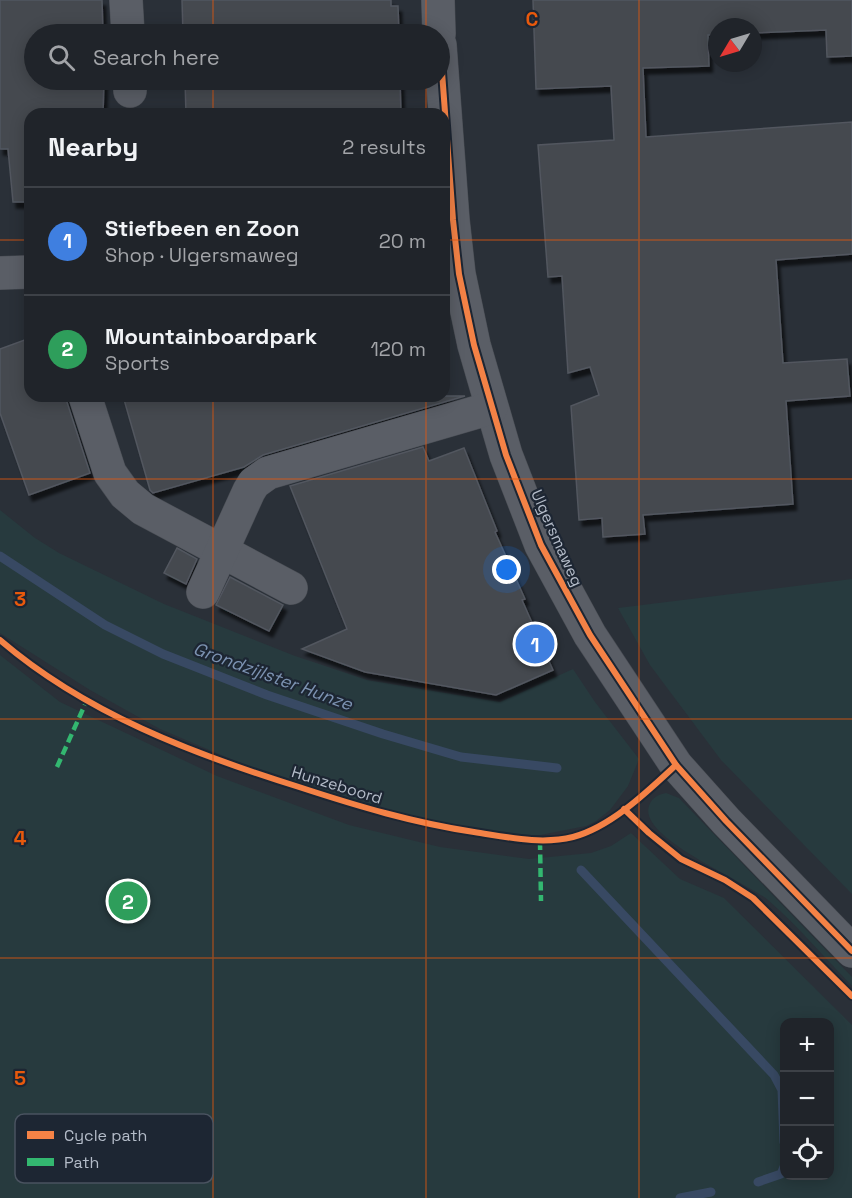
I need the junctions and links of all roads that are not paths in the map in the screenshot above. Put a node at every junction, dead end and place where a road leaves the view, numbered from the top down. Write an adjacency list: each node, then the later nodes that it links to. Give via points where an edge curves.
1 (126, 0): 3 (street)
2 (438, 0): 4 (street)
3 (127, 24)
4 (439, 24)
5 (442, 90): 6 (street, Ulgersmaweg)
6 (443, 108)
7 (450, 248): 10 (street, Ulgersmaweg)
8 (24, 272): 9 (street)
9 (0, 273)
10 (452, 276): 12 (street, Ulgersmaweg)
11 (87, 402): 13 (street, via 116,484 143,509)
12 (491, 408): 13 (street, via 268,473 249,491); 16 (street, Ulgersmaweg, via 506,455 563,588 670,756 726,821)
13 (222, 551): 14 (street); 15 (street)
14 (291, 588)
15 (203, 592)
16 (852, 951)

